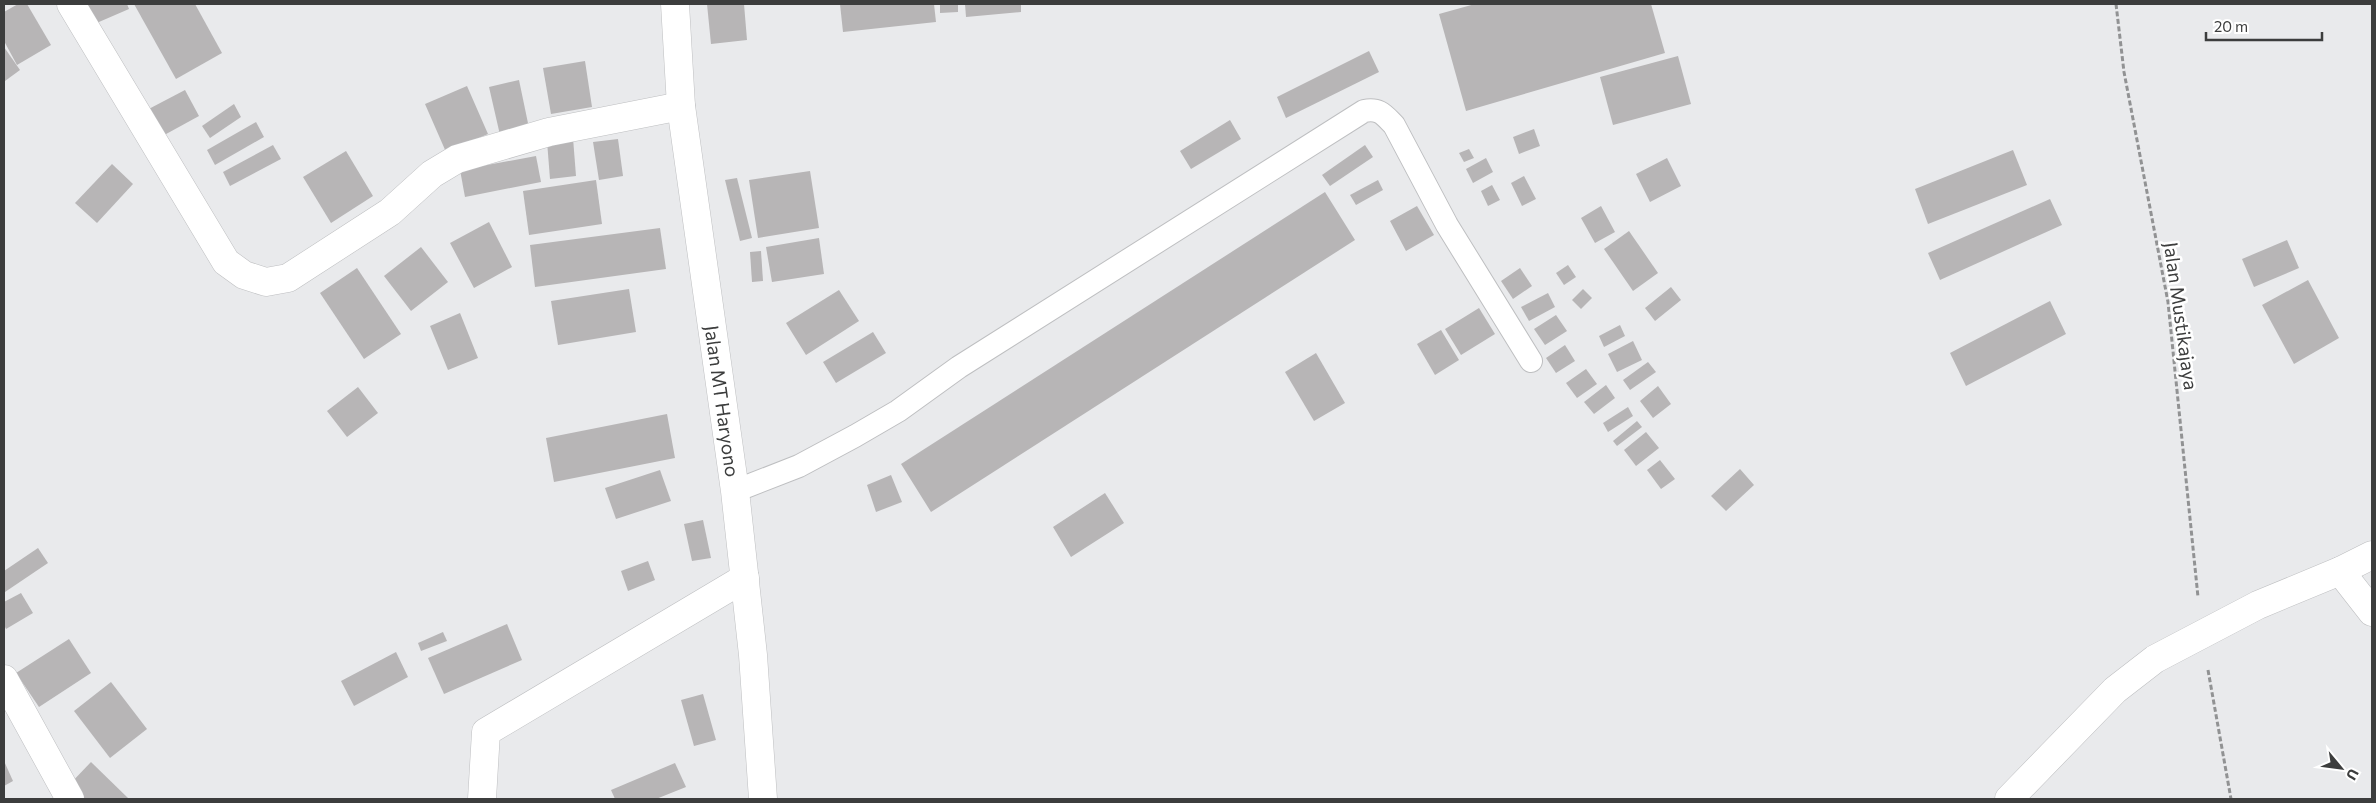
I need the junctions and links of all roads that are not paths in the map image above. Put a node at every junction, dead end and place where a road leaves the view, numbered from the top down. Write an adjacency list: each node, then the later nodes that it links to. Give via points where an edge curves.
1 (71, 4): 3 (street, via 226,262 244,275 266,282 288,278 314,262 390,212 432,174 457,159 549,132)
2 (675, 4): 3 (street, Jalan MT Haryono)
3 (682, 106): 5 (street, Jalan MT Haryono)
4 (1531, 361): 5 (lane, via 1447,225 1394,125 1375,109 1364,111 976,356 889,416 799,466)
5 (735, 491): 8 (street, Jalan MT Haryono)
6 (2372, 555): 7 (street)
7 (2340, 572): 9 (street); 14 (street, via 2258,605 2155,659 2115,690)
8 (744, 578): 12 (street, via 486,732); 13 (street, Jalan MT Haryono)
9 (2372, 612)
10 (4, 679): 11 (street)
11 (70, 799)
12 (482, 799)
13 (763, 799)
14 (2009, 799)

